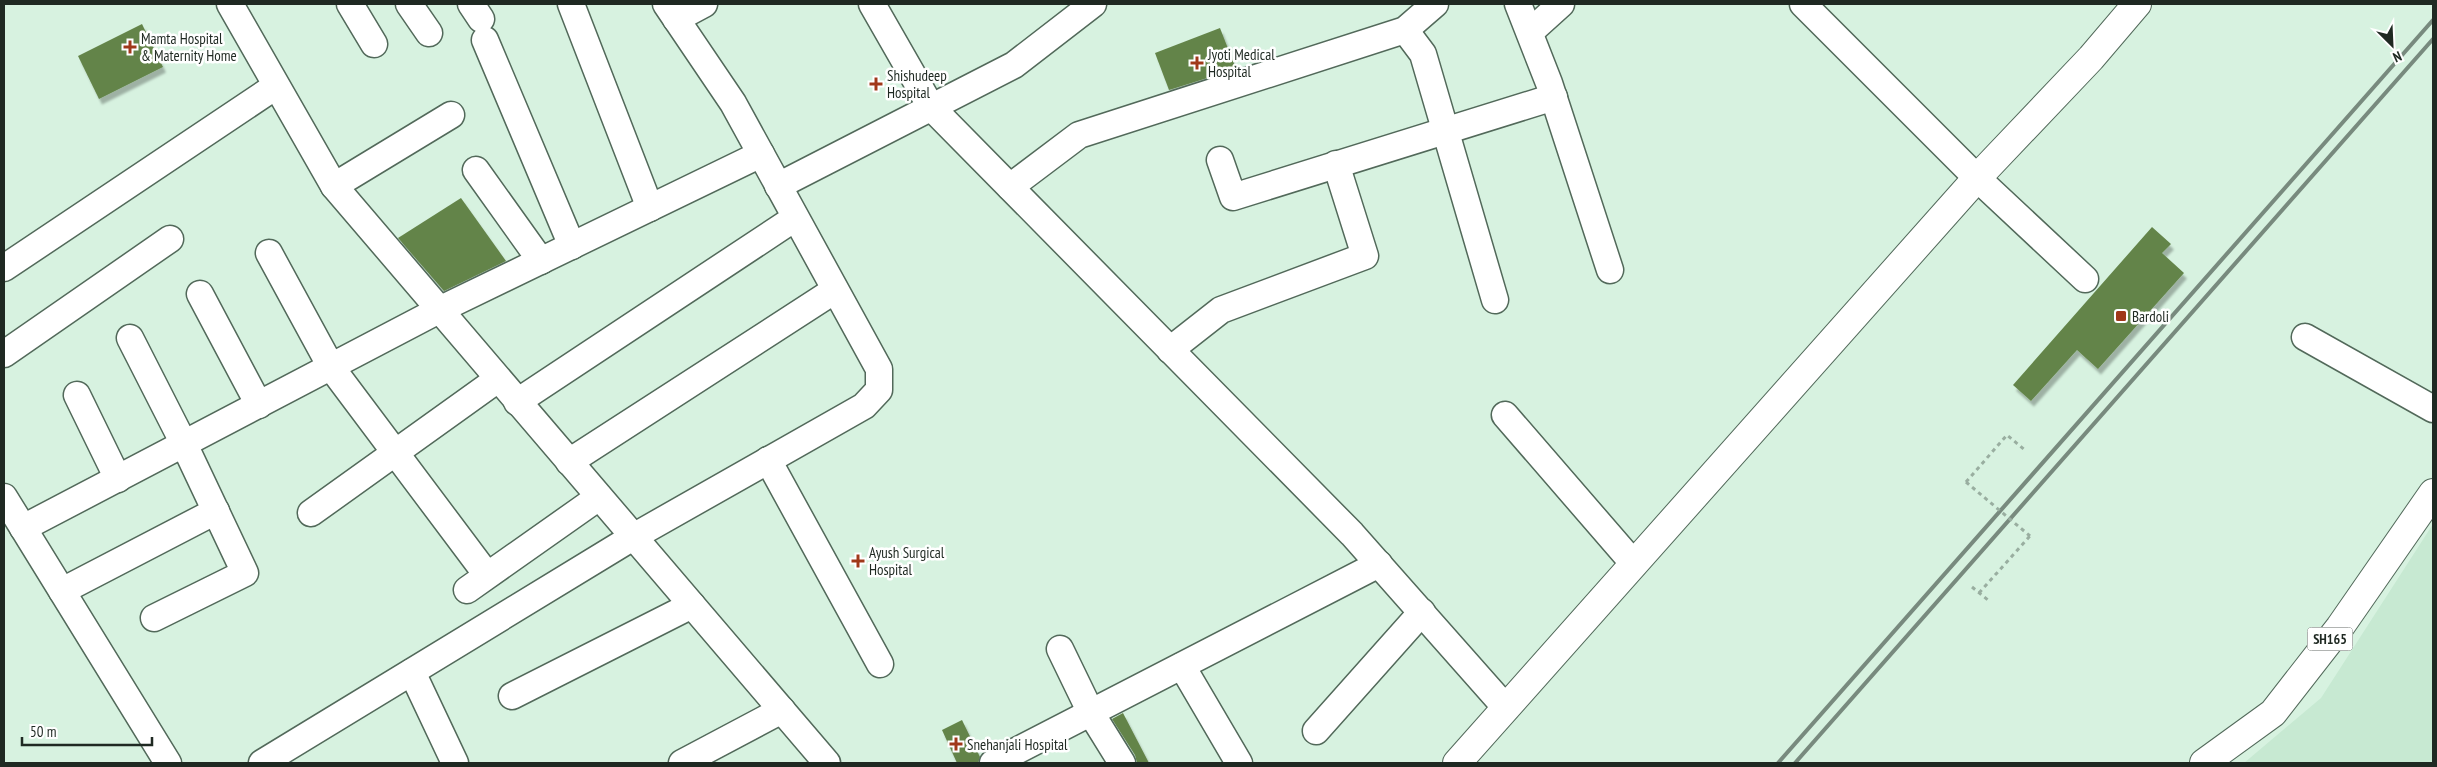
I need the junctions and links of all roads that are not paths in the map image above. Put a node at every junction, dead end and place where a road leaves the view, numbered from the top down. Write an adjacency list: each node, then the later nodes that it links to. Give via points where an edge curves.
1 (230, 4): 19 (street)
2 (350, 4): 18 (street)
3 (409, 4): 17 (street)
4 (571, 4): 32 (street)
5 (704, 4): 13 (street)
6 (872, 4): 21 (street)
7 (1093, 4): 21 (street, via 1014,64)
8 (1435, 4): 15 (street)
9 (1518, 4): 16 (street)
10 (1561, 4): 16 (street)
11 (1803, 4): 28 (street)
12 (2137, 4): 28 (main road, via 2091,58)
13 (671, 12): 24 (street, via 733,103)
14 (479, 21): 35 (street)
15 (1405, 30): 23 (street, via 1423,54); 31 (street, via 1079,135)
16 (1530, 32): 20 (street)
17 (429, 33)
18 (374, 44)
19 (276, 86): 29 (street); 38 (street)
20 (1554, 97): 23 (street); 39 (street)
21 (931, 107): 30 (street); 31 (street)
22 (450, 115): 29 (street)
23 (1446, 130): 26 (street); 43 (street)
24 (761, 154): 30 (street); 32 (street)
25 (1220, 160): 26 (street, via 1233,197)
26 (1336, 164): 47 (street, via 1365,256 1221,310)
27 (476, 170): 37 (street)
28 (1977, 178): 40 (street); 69 (main road)
29 (334, 186): 44 (street)
30 (778, 186): 33 (street)
31 (1010, 187): 47 (street)
32 (650, 208): 35 (street)
33 (796, 218): 41 (street); 52 (street)
34 (170, 238): 48 (street)
35 (572, 246): 37 (street)
36 (269, 253): 49 (street)
37 (540, 261): 44 (street)
38 (4, 268)
39 (1610, 270)
40 (2085, 279)
41 (835, 290): 58 (street, via 879,370 880,390 864,406); 59 (street)
42 (200, 294): 53 (street)
43 (1495, 300)
44 (439, 310): 49 (street); 50 (street)
45 (2305, 337): 54 (street)
46 (130, 338): 56 (street)
47 (1170, 350): 68 (street)
48 (4, 354)
49 (331, 367): 53 (street); 57 (street)
50 (498, 379): 52 (street); 57 (street)
51 (77, 395): 60 (street)
52 (517, 402): 59 (street)
53 (259, 405): 56 (street)
54 (2433, 409)
55 (1505, 416): 69 (street)
56 (184, 444): 60 (street); 64 (street)
57 (394, 453): 63 (street, via 477,583); 65 (street)
58 (768, 460): 67 (street); 75 (street)
59 (569, 462): 63 (street)
60 (118, 479): 66 (street)
61 (2433, 493): 93 (main road, SH165, via 2340,627 2273,712)
62 (4, 496): 66 (street)
63 (599, 497): 67 (street)
64 (216, 511): 70 (street); 73 (street, via 245,573)
65 (311, 513)
66 (23, 528): 70 (street)
67 (633, 537): 71 (street); 77 (street)
68 (1379, 564): 72 (street); 76 (street)
69 (1634, 564): 79 (main road)
70 (62, 591): 84 (street)
71 (692, 606): 78 (street); 80 (street)
72 (1422, 612): 79 (street); 82 (street)
73 (154, 618)
74 (1060, 649): 81 (street)
75 (880, 664)
76 (1182, 666): 81 (street); 91 (street)
77 (412, 672): 83 (street); 86 (street)
78 (512, 696)
79 (1506, 708): 92 (main road)
80 (782, 710): 87 (street); 88 (street)
81 (1091, 713): 89 (street); 90 (street)
82 (1316, 731)
83 (296, 754): 85 (street)
84 (168, 763)
85 (262, 763)
86 (455, 763)
87 (682, 763)
88 (827, 763)
89 (993, 763)
90 (1122, 763)
91 (1239, 763)
92 (1457, 763)
93 (2204, 763)

